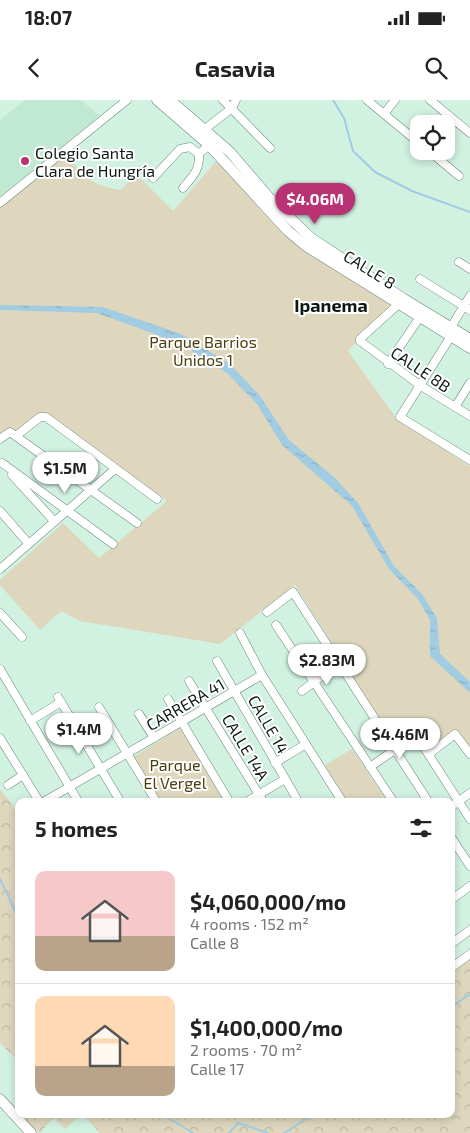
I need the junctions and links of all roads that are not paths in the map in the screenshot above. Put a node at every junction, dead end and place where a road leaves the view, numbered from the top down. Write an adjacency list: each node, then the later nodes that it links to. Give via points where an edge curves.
1 (127, 100): 21 (street)
2 (156, 100): 14 (main road, CALLE 8)
3 (170, 100): 11 (main road, CALLE 8)
4 (223, 100): 9 (street)
5 (236, 100): 9 (street)
6 (367, 100): 10 (street)
7 (395, 100): 10 (street)
8 (430, 100): 12 (street)
9 (232, 108): 11 (street); 15 (street)
10 (384, 114): 13 (street)
11 (204, 128): 26 (main road, CALLE 8, via 230,152 296,226)
12 (470, 133)
13 (410, 136)
14 (209, 145): 16 (street); 26 (main road, CALLE 8, via 288,231 306,246)
15 (270, 148)
16 (199, 154): 19 (street, via 190,147 184,147); 20 (street, via 199,167)
17 (440, 160): 18 (street)
18 (459, 176)
19 (153, 178)
20 (183, 188)
21 (0, 203)
22 (459, 262): 23 (street)
23 (470, 269)
24 (420, 279): 27 (street)
25 (470, 296): 27 (street)
26 (401, 302): 28 (main road, CALLE 8); 29 (main road, CALLE 8); 32 (street, CALLE 8B, via 360,339)
27 (467, 308): 29 (street)
28 (420, 317): 29 (main road, CALLE 8); 32 (street)
29 (452, 331): 30 (main road, CALLE 8); 31 (main road, CALLE 8); 34 (street)
30 (470, 339)
31 (470, 348)
32 (388, 364): 34 (street, CALLE 8B)
33 (470, 383): 35 (street)
34 (420, 386): 35 (street, CALLE 8B); 39 (street, via 400,417)
35 (455, 407): 36 (street, CALLE 8B)
36 (470, 416)
37 (16, 436): 38 (street, via 8,432); 41 (street, via 40,417 46,418); 42 (street)
38 (0, 438)
39 (470, 460)
40 (1, 462): 44 (street); 46 (street)
41 (115, 468): 42 (street); 43 (street)
42 (90, 489): 44 (street); 47 (street)
43 (156, 499)
44 (68, 510): 46 (street); 49 (street)
45 (0, 511): 48 (street)
46 (54, 521): 48 (street)
47 (137, 522)
48 (28, 543): 50 (street)
49 (113, 544)
50 (1, 565)
51 (267, 612): 57 (street, via 293,592)
52 (0, 613): 55 (street)
53 (276, 625): 62 (street)
54 (240, 633): 59 (street)
55 (22, 637)
56 (217, 661): 64 (street, CALLE 14)
57 (339, 663): 62 (street); 76 (street)
58 (0, 669): 61 (street)
59 (262, 675): 64 (street, CARRERA 41); 74 (street)
60 (189, 681): 68 (street, CALLE 14A)
61 (6, 682): 63 (street); 70 (street)
62 (314, 682): 65 (street); 81 (street)
63 (0, 689)
64 (234, 691): 68 (street, CARRERA 41); 80 (street, CALLE 14)
65 (302, 691)
66 (168, 699): 71 (street)
67 (99, 707): 77 (street)
68 (206, 708): 71 (street, CARRERA 41); 94 (street, CALLE 14A)
69 (140, 714): 73 (street)
70 (30, 721): 82 (street, via 59,700); 86 (street)
71 (182, 722): 73 (street, CARRERA 41); 93 (street)
72 (0, 738): 75 (street)
73 (154, 738): 77 (street, CARRERA 41)
74 (306, 744): 80 (street); 96 (street)
75 (3, 749): 83 (street)
76 (395, 750): 78 (street, via 416,735); 81 (street); 98 (street)
77 (127, 754): 82 (street, CARRERA 41); 92 (street)
78 (429, 754): 79 (street, via 455,734); 99 (street)
79 (470, 754)
80 (275, 763): 84 (street, CALLE 14)
81 (370, 767): 97 (street)
82 (101, 769): 86 (street, CARRERA 41); 91 (street)
83 (23, 775): 85 (street); 88 (street)
84 (285, 779): 94 (street); 95 (street, CALLE 14)
85 (8, 785)
86 (70, 787): 89 (street, CARRERA 41); 90 (street)
87 (470, 793): 100 (street)
88 (37, 798)
89 (50, 798)
90 (76, 798)
91 (118, 798)
92 (154, 798)
93 (227, 798)
94 (261, 798)
95 (296, 798)
96 (340, 798)
97 (391, 798)
98 (426, 798)
99 (452, 798)
100 (455, 804): 101 (street)
101 (470, 819)
102 (455, 844): 103 (street)
103 (470, 866)
104 (470, 886): 105 (street)
105 (455, 894)
106 (470, 930): 107 (street)
107 (455, 941)
108 (470, 954): 109 (street)
109 (455, 965)
110 (0, 1099): 112 (main road)
111 (0, 1109): 114 (main road)
112 (15, 1115)
113 (17, 1118): 115 (main road)
114 (22, 1133)
115 (31, 1133)

